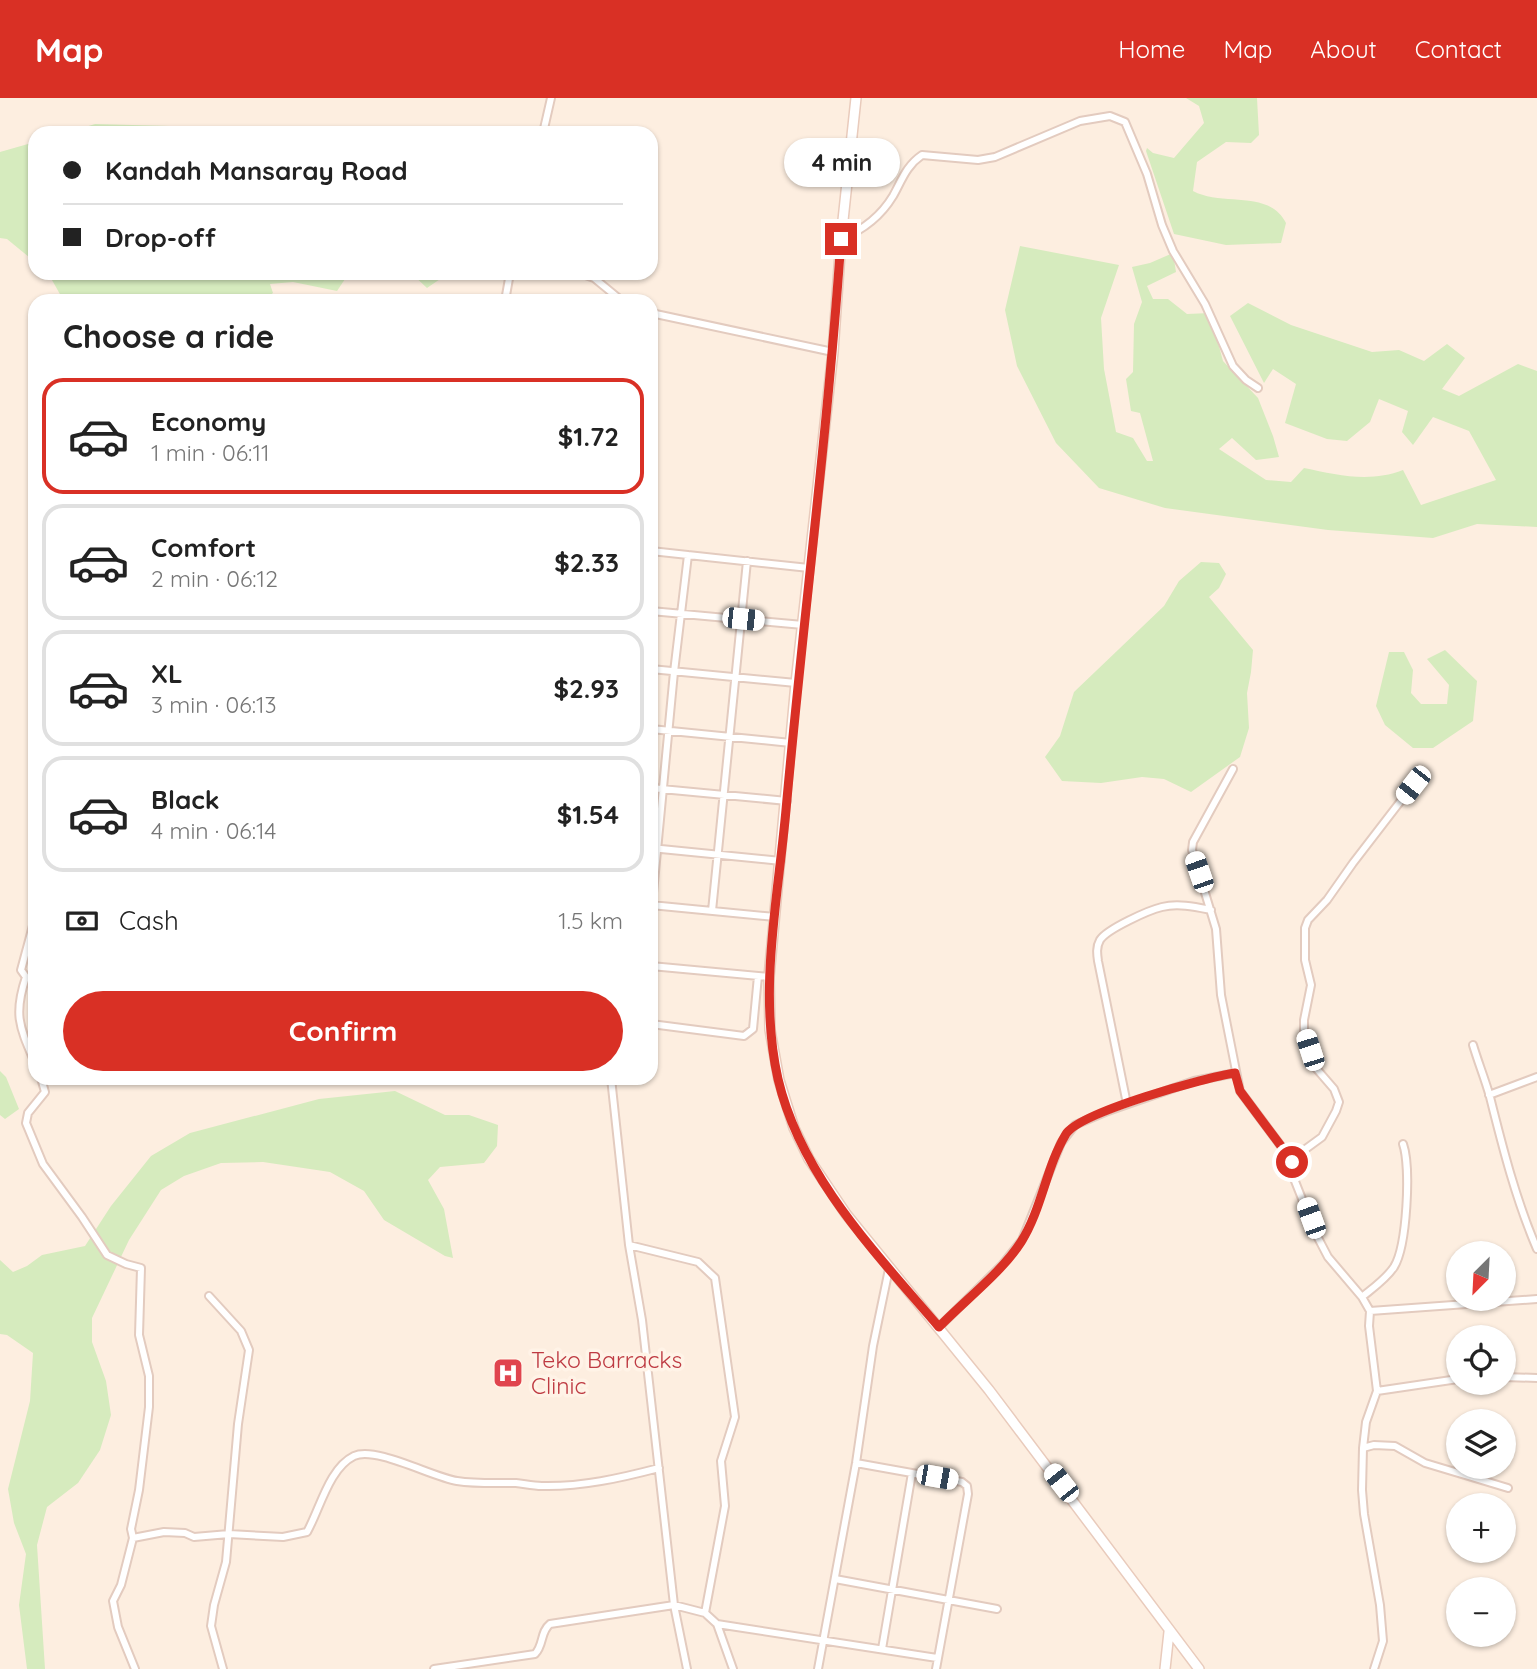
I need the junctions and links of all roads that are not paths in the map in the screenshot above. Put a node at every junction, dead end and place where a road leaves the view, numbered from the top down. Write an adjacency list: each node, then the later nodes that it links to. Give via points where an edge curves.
1 (551, 98): 3 (street)
2 (856, 98): 4 (main road)
3 (544, 126)
4 (841, 239): 8 (main road); 9 (street, via 881,213 907,168 922,155 986,159 1080,121 1120,119 1130,130 1173,251 1205,304 1233,366)
5 (596, 280): 6 (street)
6 (613, 294)
7 (658, 314): 8 (street)
8 (833, 352): 13 (main road)
9 (1258, 388)
10 (658, 552): 11 (street)
11 (688, 555): 12 (street); 15 (street)
12 (747, 561): 13 (street); 16 (street)
13 (809, 568): 17 (main road)
14 (658, 612): 15 (street)
15 (681, 614): 16 (street); 19 (street)
16 (743, 619): 17 (street); 20 (street)
17 (803, 625): 21 (main road)
18 (658, 671): 19 (street)
19 (674, 672): 20 (street); 23 (street)
20 (736, 677): 21 (street); 24 (street)
21 (796, 683): 25 (main road)
22 (658, 730): 23 (street)
23 (668, 731): 24 (street); 29 (street)
24 (729, 737): 25 (street); 30 (street)
25 (791, 743): 31 (main road)
26 (1233, 769): 38 (street, via 1193,842)
27 (1413, 785): 56 (street, via 1305,928 1311,985 1304,1033 1315,1068 1339,1102 1322,1138 1296,1156)
28 (658, 789): 29 (street)
29 (663, 789): 30 (street); 32 (street)
30 (724, 795): 31 (street); 34 (street)
31 (786, 801): 35 (main road)
32 (658, 822)
33 (658, 848): 34 (street)
34 (718, 855): 35 (street); 37 (street)
35 (781, 861): 39 (main road)
36 (658, 906): 37 (street)
37 (712, 911): 39 (street)
38 (1211, 911): 49 (street); 54 (street, via 1162,907 1118,927 1098,942 1114,1052)
39 (775, 917): 44 (main road)
40 (28, 944): 42 (street, via 21,970)
41 (658, 967): 43 (street)
42 (28, 976)
43 (758, 976): 44 (street); 46 (street, via 753,1029 744,1036)
44 (769, 978): 59 (main road, via 770,1030 794,1128 833,1195)
45 (28, 983): 48 (street, via 18,1009)
46 (658, 1025)
47 (1473, 1045): 53 (street)
48 (28, 1047)
49 (1235, 1073): 54 (street, via 1194,1081); 56 (street, via 1240,1091 1281,1146)
50 (1537, 1077): 53 (street)
51 (43, 1085): 75 (street, via 45,1092 28,1113 26,1123 43,1164 107,1255 141,1268 139,1335 149,1376 149,1407)
52 (615, 1085): 57 (street)
53 (1489, 1095): 58 (street, via 1514,1190)
54 (1127, 1104): 64 (street, via 1069,1130 1022,1240)
55 (1404, 1144): 61 (street, via 1407,1174 1400,1252 1394,1267)
56 (1290, 1170): 61 (street, via 1328,1257)
57 (629, 1245): 71 (street); 81 (street, via 698,1262 715,1279 735,1417 721,1461 725,1506)
58 (1537, 1250)
59 (888, 1269): 64 (main road); 70 (street)
60 (209, 1296): 74 (street, via 241,1331 249,1350)
61 (1362, 1297): 63 (street)
62 (1537, 1299): 63 (street)
63 (1370, 1311): 68 (street)
64 (939, 1327): 83 (main road)
65 (1516, 1377): 66 (street)
66 (1537, 1378)
67 (1446, 1381): 68 (street)
68 (1377, 1391): 69 (street)
69 (1363, 1448): 73 (street, via 1395,1446 1424,1463); 96 (street, via 1364,1514 1383,1641)
70 (856, 1463): 72 (street); 76 (street)
71 (659, 1468): 74 (street, via 620,1478 541,1486 457,1481 405,1463 355,1455 330,1479 307,1532 283,1537); 79 (street)
72 (912, 1473): 77 (street); 78 (street, via 967,1486)
73 (1508, 1488)
74 (229, 1534): 75 (street, via 194,1537 164,1532); 88 (street, via 211,1626)
75 (133, 1538): 87 (street, via 113,1601)
76 (835, 1578): 77 (street); 84 (street)
77 (893, 1589): 78 (street); 85 (street)
78 (948, 1600): 80 (street); 86 (street)
79 (674, 1605): 81 (street); 89 (street, via 550,1624 544,1628 535,1654); 90 (street)
80 (997, 1609)
81 (705, 1613): 82 (street)
82 (717, 1624): 84 (street); 91 (street)
83 (1169, 1632): 94 (main road); 95 (main road)
84 (824, 1639): 85 (street); 92 (street)
85 (882, 1649): 86 (street)
86 (937, 1658): 93 (street)
87 (135, 1669)
88 (223, 1669)
89 (434, 1669)
90 (687, 1669)
91 (733, 1669)
92 (818, 1669)
93 (936, 1669)
94 (1165, 1669)
95 (1199, 1669)
96 (1374, 1669)

